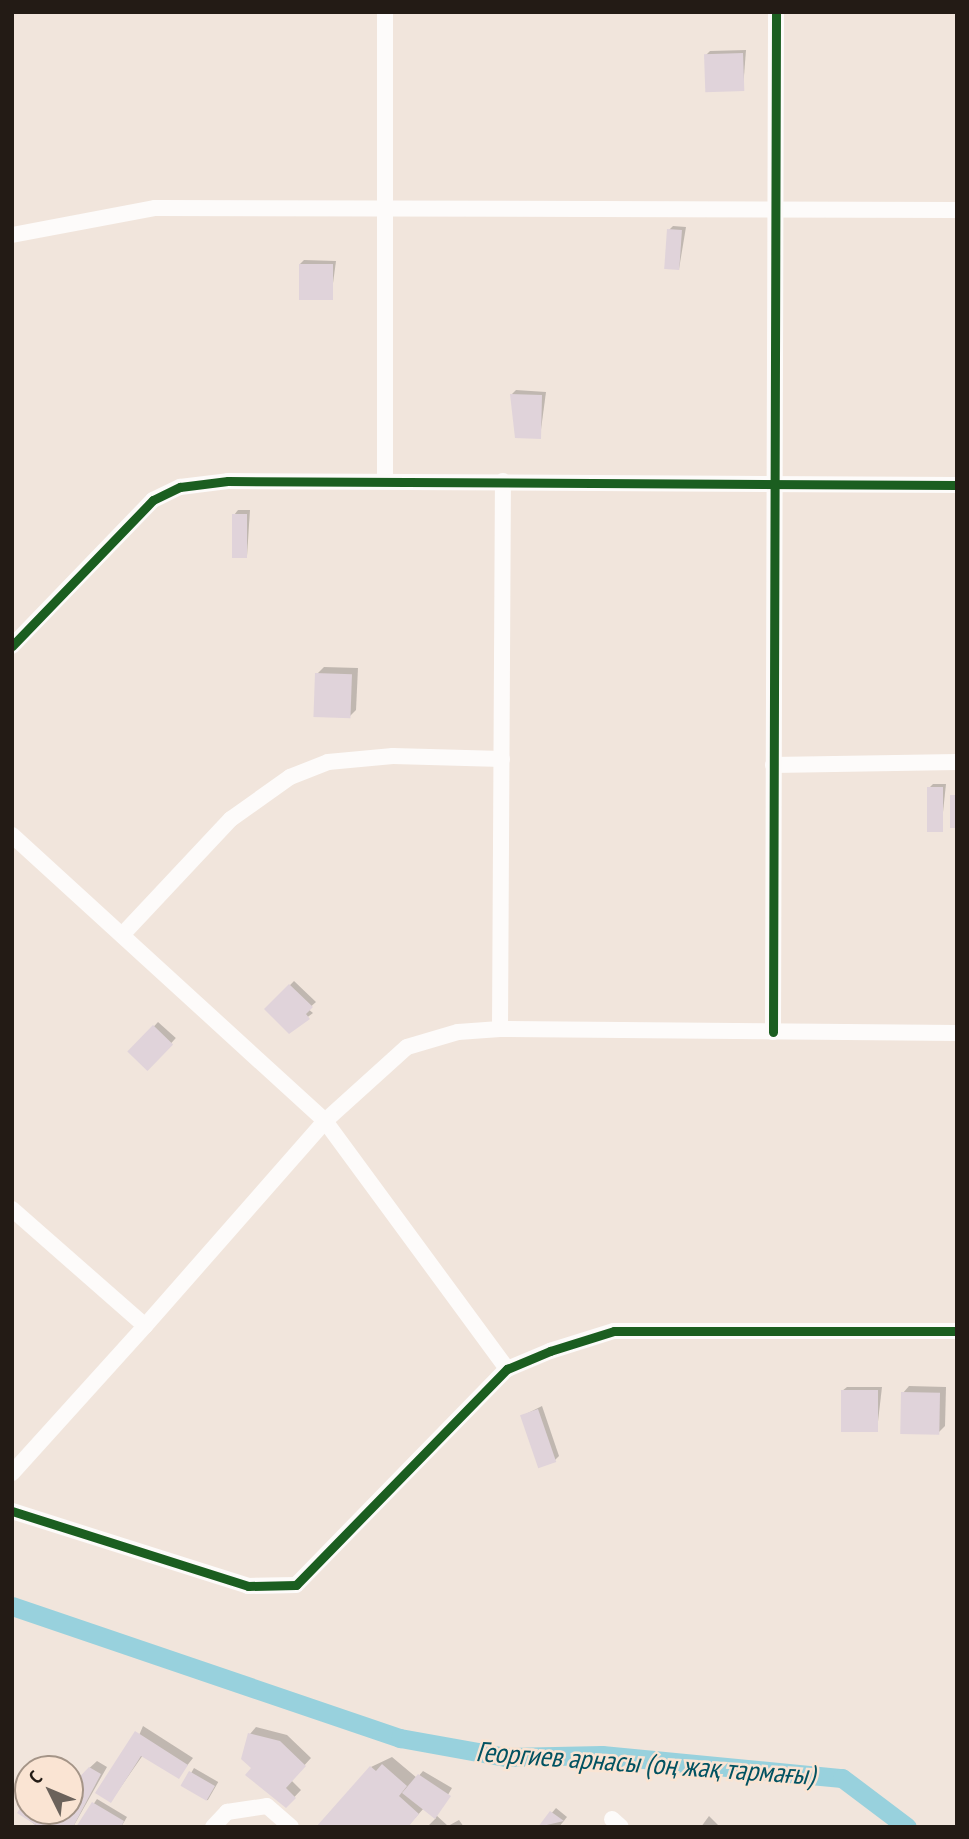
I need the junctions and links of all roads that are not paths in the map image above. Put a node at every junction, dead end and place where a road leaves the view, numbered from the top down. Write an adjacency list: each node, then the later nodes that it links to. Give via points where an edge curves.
1 (385, 12): 3 (street)
2 (776, 12): 5 (street)
3 (385, 208): 5 (street); 6 (street, via 155,208); 7 (street)
4 (957, 210): 5 (street)
5 (776, 211): 9 (street)
6 (12, 235)
7 (385, 481): 8 (street); 11 (street, via 228,481 180,487 153,500)
8 (503, 481): 9 (street); 12 (street)
9 (774, 484): 10 (street); 14 (street)
10 (957, 485)
11 (12, 646)
12 (502, 759): 16 (street, via 393,756 328,762 290,777 231,819); 17 (street)
13 (957, 762): 14 (street)
14 (773, 765): 18 (street)
15 (12, 835): 16 (street)
16 (122, 935): 20 (street)
17 (500, 1029): 18 (street); 20 (street, via 458,1032 407,1047)
18 (773, 1032): 19 (street)
19 (957, 1032)
20 (326, 1121): 22 (street); 24 (street)
21 (12, 1209): 22 (street)
22 (145, 1326): 25 (street)
23 (957, 1331): 24 (street, via 614,1331)
24 (507, 1369): 26 (street, via 296,1585 248,1586)
25 (12, 1473)
26 (12, 1511)
27 (213, 1827): 28 (street, via 227,1812 267,1806)
28 (291, 1827)

